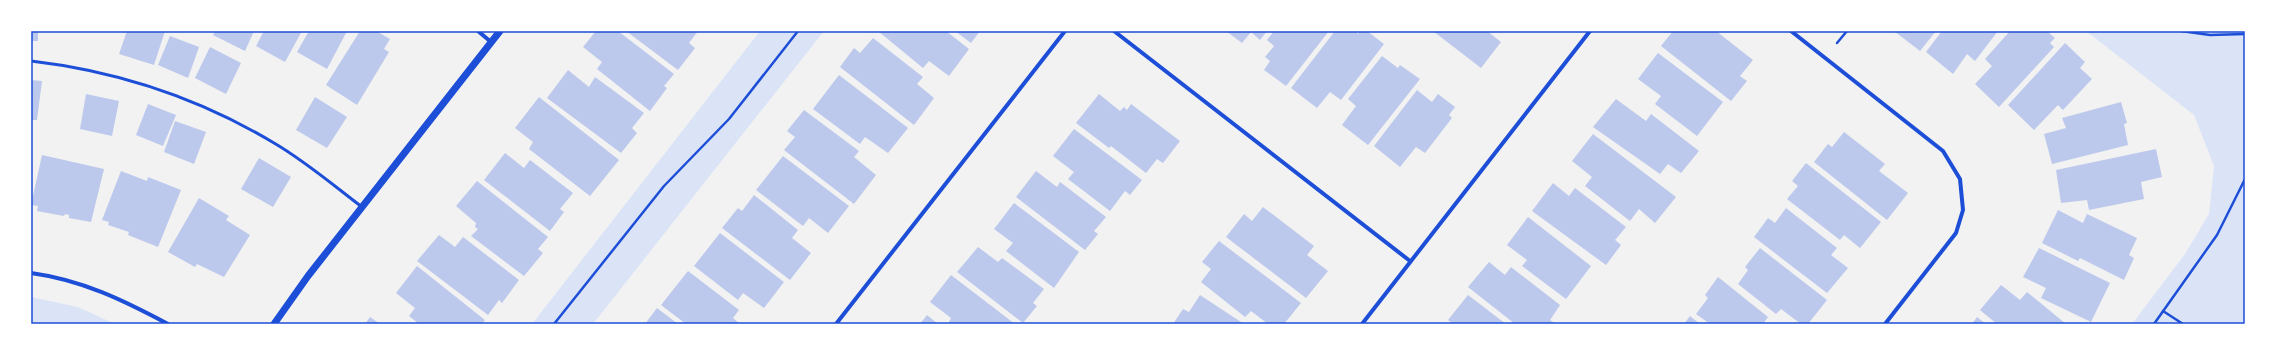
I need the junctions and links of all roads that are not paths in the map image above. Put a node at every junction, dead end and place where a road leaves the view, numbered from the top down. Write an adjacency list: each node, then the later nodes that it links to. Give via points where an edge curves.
1 (478, 31): 7 (street)
2 (500, 31): 7 (street)
3 (1065, 31): 14 (street)
4 (1114, 31): 10 (street)
5 (1590, 31): 10 (street)
6 (1791, 31): 16 (street, via 1943,151 1960,179 1963,210 1956,233)
7 (491, 42): 9 (street)
8 (31, 61): 9 (lane, via 69,65 117,75 221,114 275,143)
9 (362, 207): 13 (street)
10 (1410, 261): 15 (street)
11 (31, 273): 12 (street, via 59,277 90,286)
12 (168, 324)
13 (274, 324)
14 (836, 324)
15 (1362, 324)
16 (1885, 324)

